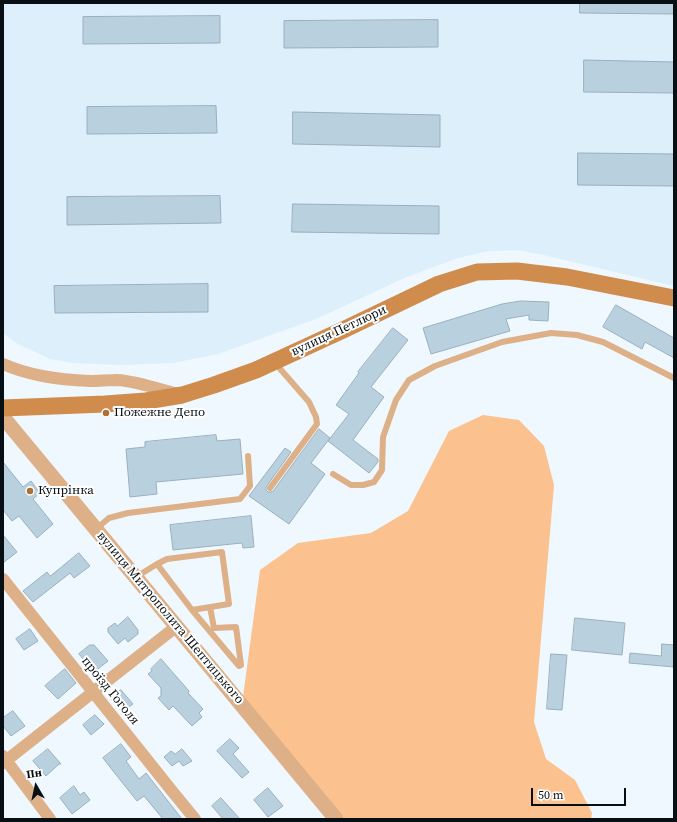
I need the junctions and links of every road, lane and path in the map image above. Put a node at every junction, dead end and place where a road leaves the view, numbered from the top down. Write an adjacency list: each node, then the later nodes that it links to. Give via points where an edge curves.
1 (674, 298): 2 (main road, вулиця Петлюри, via 567,277 517,271 477,272 439,284)
2 (274, 362): 5 (main road, вулиця Петлюри); 10 (lane, via 309,402 317,424)
3 (3, 364): 5 (street, via 40,376 71,380 119,380)
4 (674, 378): 9 (lane, via 603,342 577,334 551,333 502,342 435,366 409,380 396,400 383,437 382,470 374,482 351,485)
5 (182, 395): 6 (main road, вулиця Петлюри, via 105,404)
6 (3, 408)
7 (3, 418): 11 (street, вулиця Митрополита Шептицького)
8 (248, 456): 11 (lane, via 250,486 240,499 128,513 109,518)
9 (333, 474)
10 (270, 488)
11 (96, 529): 13 (street, вулиця Митрополита Шептицького)
12 (157, 564): 13 (lane); 15 (lane, via 167,559 222,552 229,604); 16 (lane)
13 (136, 577): 17 (street, вулиця Митрополита Шептицького)
14 (3, 579): 18 (street, проїзд Гоголя)
15 (210, 607): 16 (lane); 16 (lane, via 214,628 236,627 241,666)
16 (192, 610)
17 (177, 626): 18 (street); 22 (street, вулиця Митрополита Шептицького)
18 (93, 692): 19 (street); 21 (street, проїзд Гоголя)
19 (4, 760): 20 (street)
20 (50, 819)
21 (195, 819)
22 (336, 819)

